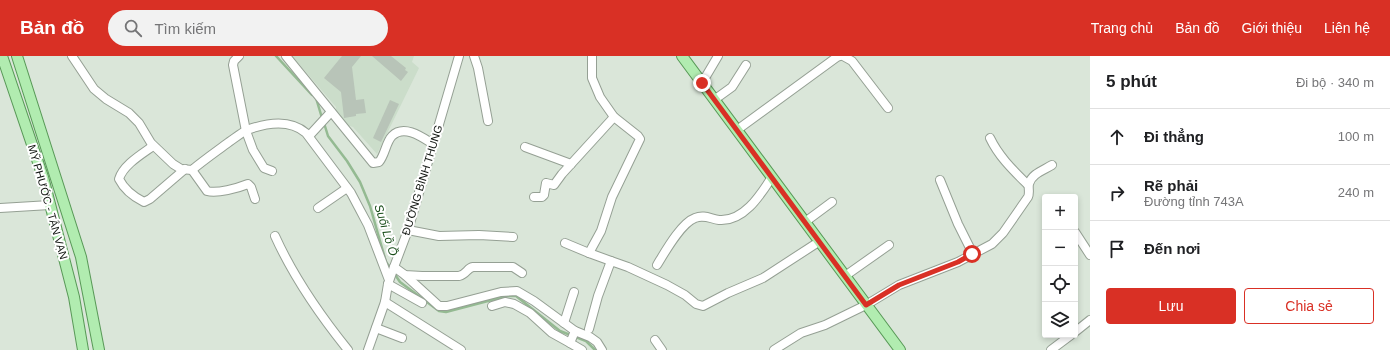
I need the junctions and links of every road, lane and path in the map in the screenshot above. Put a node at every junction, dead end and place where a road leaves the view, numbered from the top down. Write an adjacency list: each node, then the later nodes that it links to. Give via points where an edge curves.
1 (2, 56): 37 (main road, MỸ PHƯỚC - TÂN VẠN)
2 (17, 56): 74 (main road, MỸ PHƯỚC - TÂN VẠN, via 81,257)
3 (72, 56): 24 (street, via 94,89 129,113 139,123)
4 (240, 56): 20 (street, via 233,65)
5 (286, 56): 16 (street)
6 (459, 56): 23 (street, ĐƯỜNG BÌNH THUNG)
7 (474, 56): 18 (street)
8 (592, 56): 17 (street, via 592,78 600,97)
9 (682, 56): 13 (main road)
10 (718, 56): 13 (street)
11 (841, 56): 15 (street, via 852,61); 19 (street)
12 (746, 65): 14 (street, via 732,87)
13 (702, 83): 14 (main road)
14 (714, 100): 19 (main road)
15 (888, 108)
16 (329, 114): 21 (street); 23 (street, via 373,163 379,162 391,137 398,133 419,135)
17 (614, 117): 26 (street); 48 (street, via 640,139)
18 (488, 121)
19 (737, 130): 30 (main road)
20 (246, 131): 21 (street, via 266,125 283,124 301,128); 28 (street); 29 (street, via 253,150 264,168)
21 (308, 136): 33 (street)
22 (990, 138): 32 (street, via 1001,157)
23 (433, 144): 41 (street, ĐƯỜNG BÌNH THUNG)
24 (153, 146): 28 (street, via 174,164); 28 (street, via 120,173 118,179 136,198 144,202 150,199)
25 (525, 148): 26 (street)
26 (571, 164): 34 (street, via 554,185 546,183 542,197)
27 (1052, 165): 32 (street, via 1035,174)
28 (189, 169): 35 (street, via 206,191 248,184)
29 (272, 171)
30 (772, 177): 40 (main road); 52 (street, via 755,202 731,218 720,220 702,216 690,220)
31 (940, 180): 49 (street)
32 (1028, 185): 49 (street, via 1028,197 1003,233 992,244)
33 (347, 188): 39 (street); 57 (street, via 368,225)
34 (534, 197)
35 (255, 199)
36 (832, 202): 40 (street)
37 (50, 205): 38 (street); 73 (main road, MỸ PHƯỚC - TÂN VẠN, via 74,297)
38 (0, 208)
39 (318, 208)
40 (805, 222): 45 (main road)
41 (408, 230): 43 (street, via 439,236); 53 (street, ĐƯỜNG BÌNH THUNG)
42 (275, 236): 75 (street, via 304,290)
43 (513, 237)
44 (1078, 237): 50 (street)
45 (820, 241): 51 (street, via 762,278 703,306 692,302 667,285); 56 (main road)
46 (565, 242): 48 (street)
47 (890, 245): 56 (street)
48 (589, 253): 51 (street)
49 (972, 254): 61 (street, via 899,285)
50 (1090, 255)
51 (611, 261): 66 (street)
52 (657, 265)
53 (393, 268): 55 (street); 57 (street, ĐƯỜNG BÌNH THUNG)
54 (522, 273): 55 (street, via 513,268 473,267 459,276)
55 (405, 275): 64 (street, via 439,306 501,292 517,291)
56 (845, 276): 61 (main road)
57 (389, 281): 59 (street, ĐƯỜNG BÌNH THUNG); 60 (street)
58 (574, 292): 64 (street)
59 (385, 302): 65 (street, ĐƯỜNG BÌNH THUNG); 77 (street)
60 (422, 303)
61 (866, 305): 81 (street, via 825,325 800,333); 82 (main road)
62 (492, 306): 72 (street, via 505,302 514,304 552,333)
63 (1090, 320): 67 (street)
64 (564, 323): 68 (street)
65 (376, 328): 69 (street); 76 (street, ĐƯỜNG BÌNH THUNG)
66 (589, 329)
67 (1078, 330)
68 (575, 331): 72 (street); 79 (street, via 590,337)
69 (402, 338)
70 (1067, 338): 83 (street)
71 (656, 340): 80 (street)
72 (570, 342): 78 (street)
73 (83, 350)
74 (99, 350)
75 (348, 350)
76 (368, 350)
77 (461, 350)
78 (582, 350)
79 (602, 350)
80 (662, 350)
81 (774, 350)
82 (900, 350)
83 (1051, 350)

